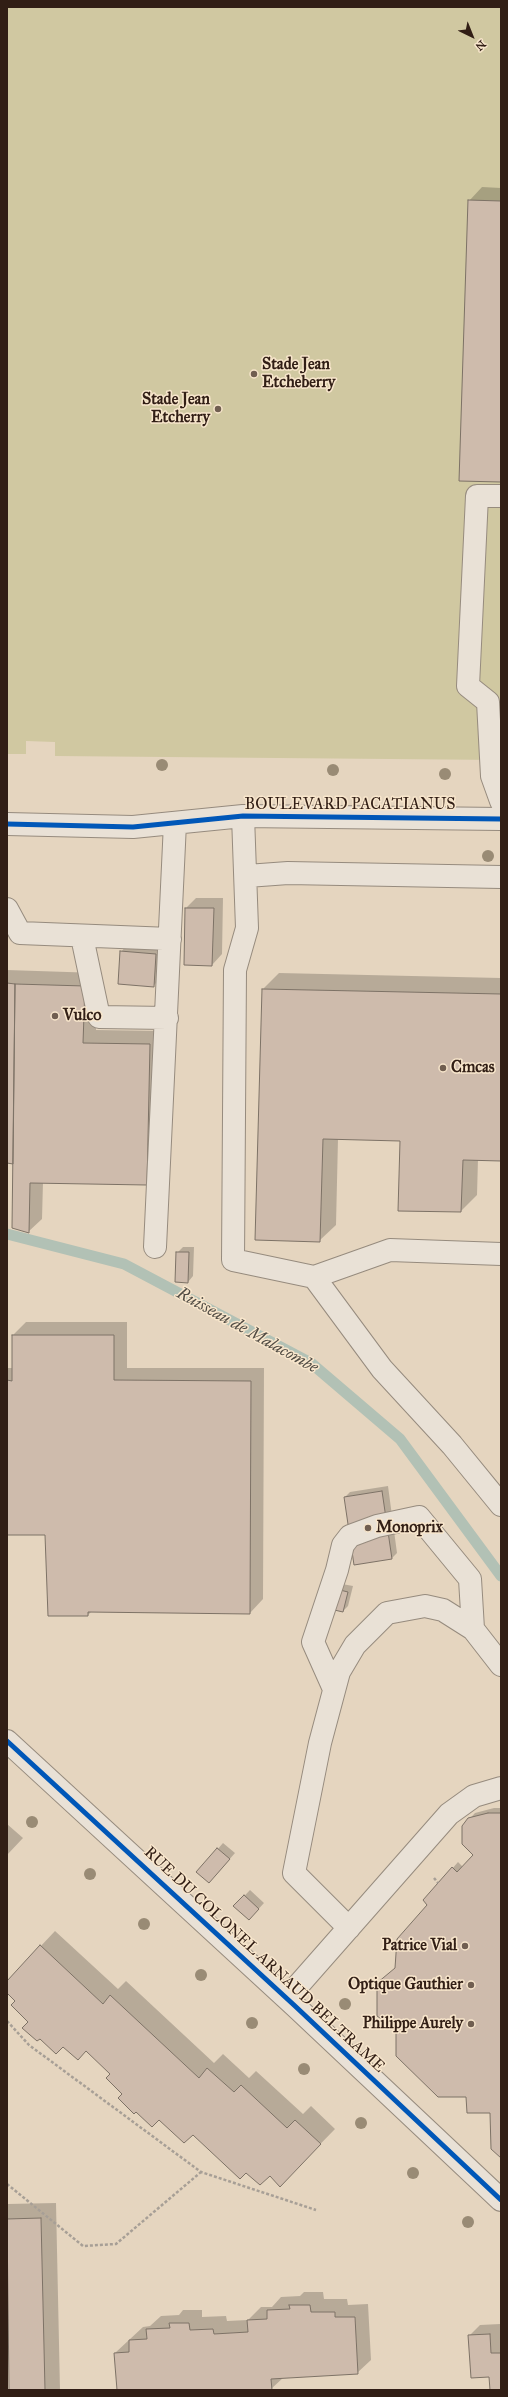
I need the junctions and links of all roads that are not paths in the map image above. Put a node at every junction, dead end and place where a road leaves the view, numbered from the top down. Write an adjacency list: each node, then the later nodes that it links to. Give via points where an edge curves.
1 (501, 496): 2 (street, via 477,496 468,686)
2 (495, 700): 3 (street, via 492,776)
3 (501, 801)
4 (243, 816): 5 (street, BOULEVARD PACATIANUS); 6 (street, BOULEVARD PACATIANUS); 8 (street)
5 (501, 819)
6 (175, 823): 7 (street, BOULEVARD PACATIANUS, via 133,827); 12 (street)
7 (7, 824)
8 (247, 876): 9 (street, via 288,873); 16 (street, via 247,928 235,970 233,1260)
9 (501, 877)
10 (7, 909): 11 (street, via 20,933)
11 (82, 937): 12 (street); 13 (street, via 99,1017)
12 (170, 939): 13 (street)
13 (167, 1018): 14 (street)
14 (155, 1247)
15 (501, 1254): 16 (street, via 390,1250)
16 (314, 1276): 17 (street, via 382,1369)
17 (498, 1496)
18 (473, 1629): 19 (street); 20 (street, via 443,1610 425,1606 387,1613 355,1645 339,1672); 20 (street, via 470,1579 419,1517 376,1526 350,1536 343,1545 313,1642)
19 (501, 1665)
20 (334, 1689): 23 (street, via 294,1873)
21 (7, 1741): 24 (street, RUE DU COLONEL ARNAUD BELTRAME)
22 (501, 1788): 23 (street, via 474,1796 450,1814)
23 (349, 1928): 24 (street)
24 (287, 1998): 25 (street, RUE DU COLONEL ARNAUD BELTRAME)
25 (501, 2200)

